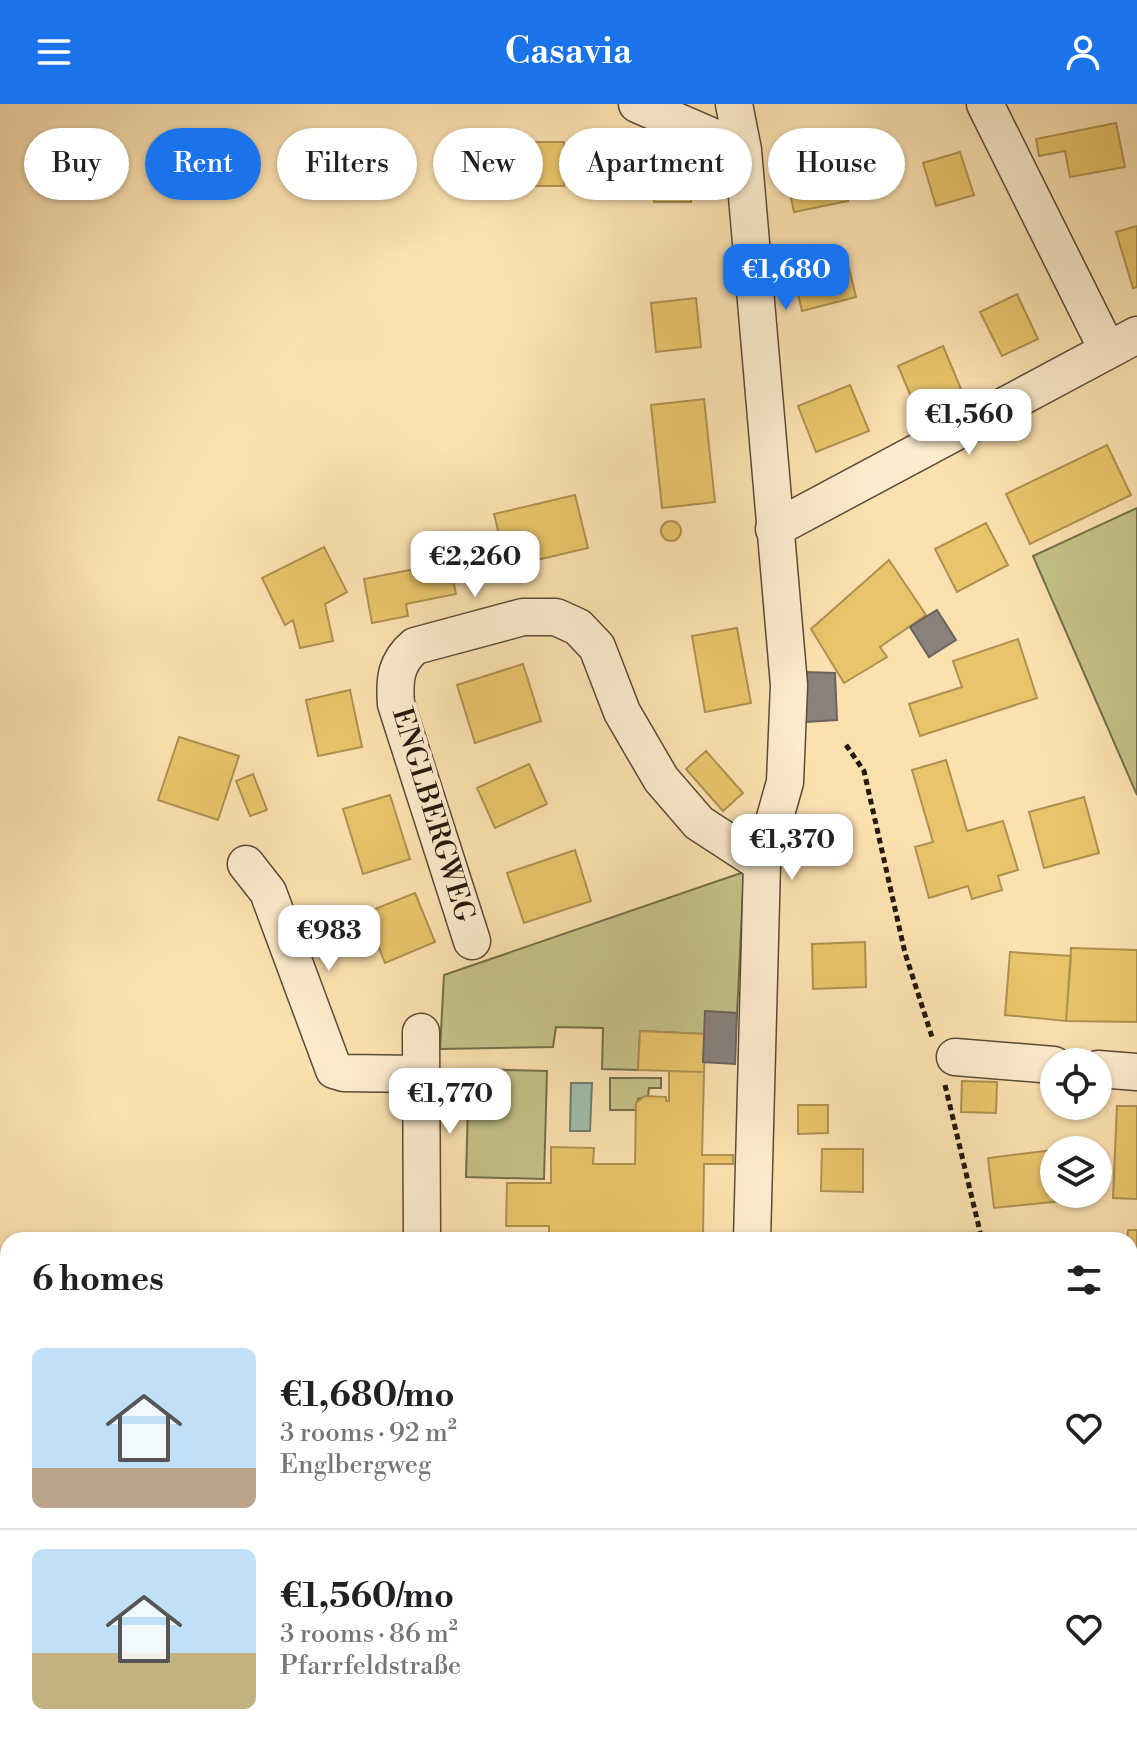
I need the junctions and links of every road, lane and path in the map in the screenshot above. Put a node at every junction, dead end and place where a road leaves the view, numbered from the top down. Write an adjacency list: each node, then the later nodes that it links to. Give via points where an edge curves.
1 (637, 104): 4 (street)
2 (734, 104): 5 (street)
3 (985, 104): 7 (street)
4 (692, 128)
5 (739, 128)
6 (747, 200): 8 (street)
7 (1122, 342): 8 (street)
8 (774, 529): 11 (street, via 789,685 785,782)
9 (846, 745): 14 (path, via 864,771 905,953)
10 (246, 864): 18 (street, via 268,892 334,1070)
11 (762, 864): 12 (street, ENGLBERGWEG, via 699,823 661,779 622,712 597,647 578,627 556,617 507,621 415,646 402,657 394,680 396,704); 20 (street)
12 (472, 941)
13 (421, 1032): 18 (street)
14 (943, 1058): 15 (street); 21 (path)
15 (1040, 1064)
16 (1112, 1070): 17 (street)
17 (1137, 1072)
18 (419, 1074): 19 (street)
19 (422, 1232)
20 (752, 1232)
21 (980, 1232)

